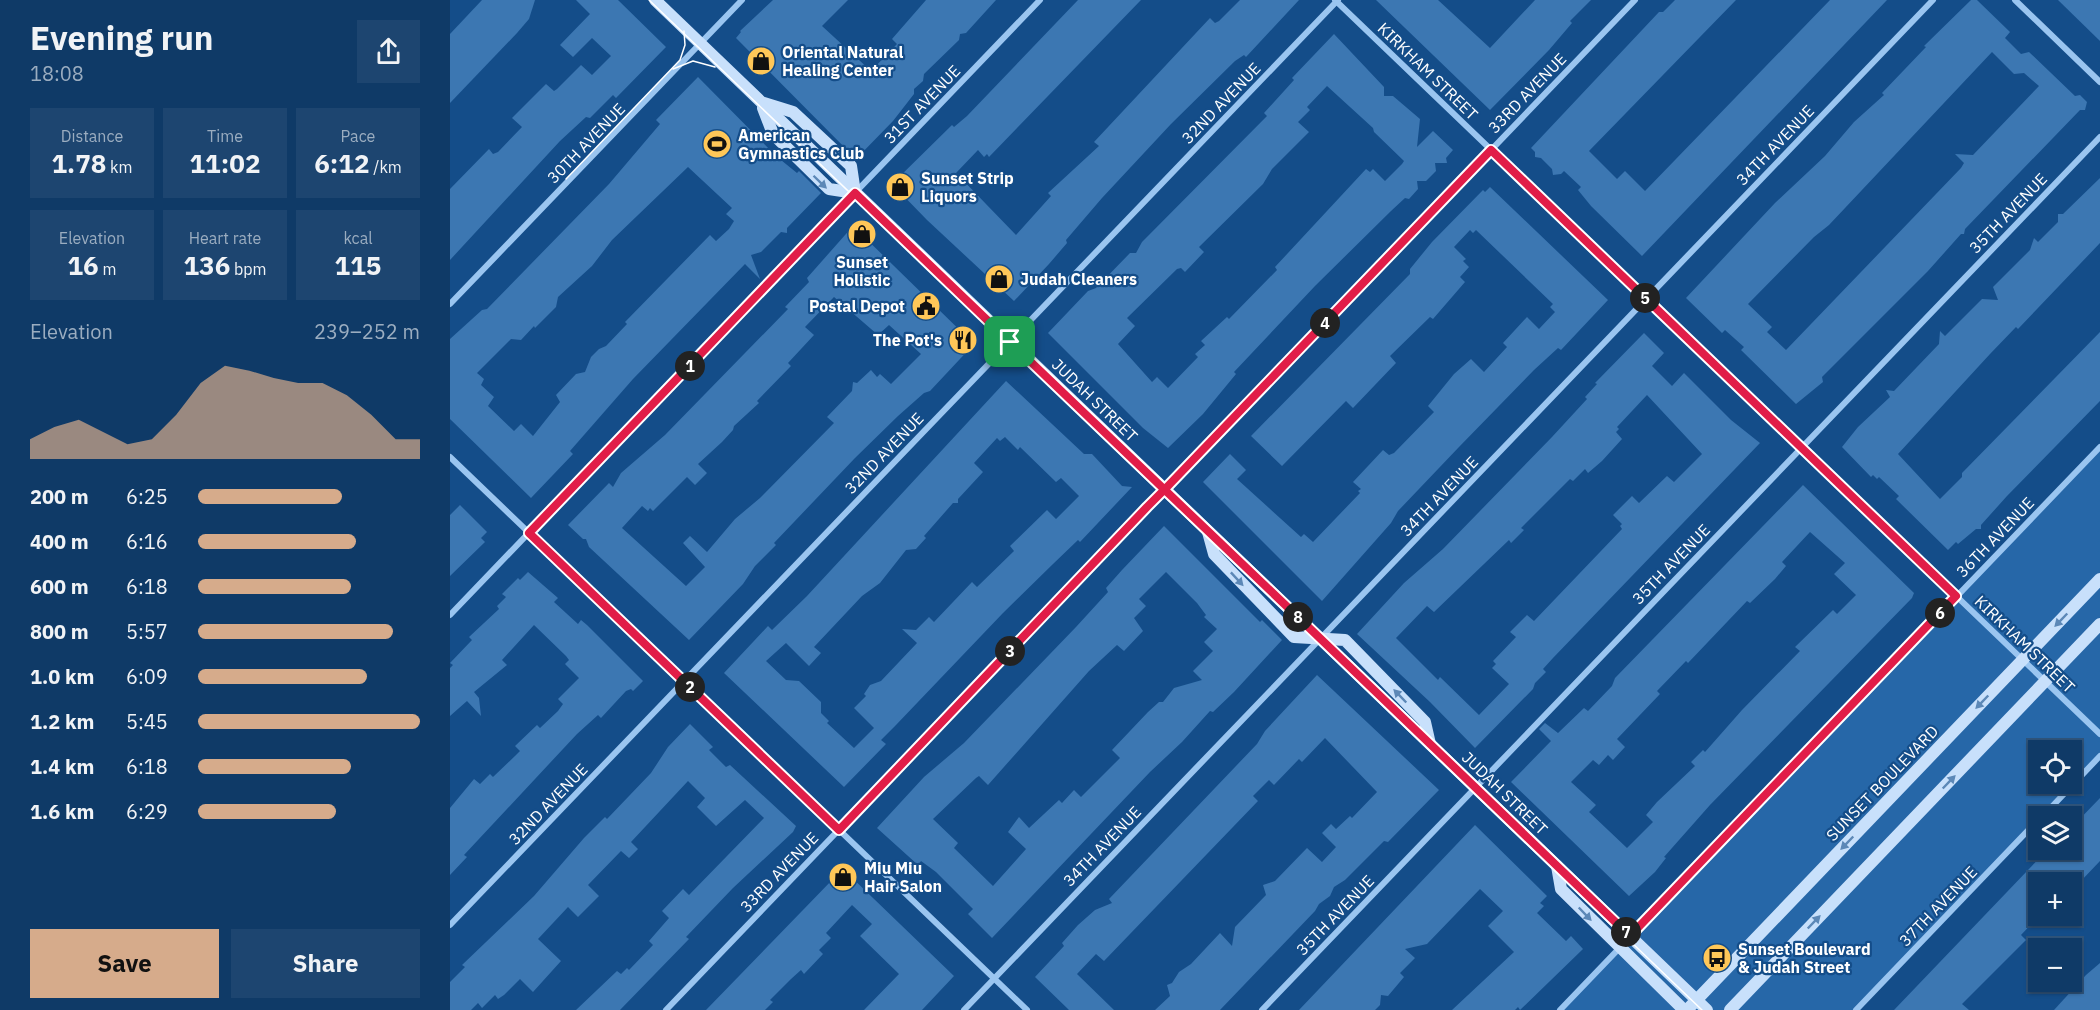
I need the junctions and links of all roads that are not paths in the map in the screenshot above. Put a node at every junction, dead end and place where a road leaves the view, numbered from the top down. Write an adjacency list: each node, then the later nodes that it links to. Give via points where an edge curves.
1 (654, 0): 8 (street, JUDAH STREET)
2 (742, 0): 8 (street, 30TH AVENUE)
3 (1040, 0): 12 (street, 31ST AVENUE)
4 (1635, 0): 11 (street, 33RD AVENUE)
5 (1933, 0): 13 (street, 34TH AVENUE)
6 (2015, 0): 9 (street)
7 (1336, 1): 11 (street, KIRKHAM STREET); 15 (street, 32ND AVENUE)
8 (700, 44): 12 (street, JUDAH STREET); 14 (street, 30TH AVENUE)
9 (2100, 82)
10 (2100, 137): 17 (street, 35TH AVENUE)
11 (1491, 150): 13 (street, KIRKHAM STREET); 19 (street, 33RD AVENUE)
12 (855, 193): 15 (street, JUDAH STREET); 20 (street, 31ST AVENUE)
13 (1646, 299): 17 (street, KIRKHAM STREET); 25 (street, 34TH AVENUE)
14 (450, 304)
15 (1010, 342): 19 (street, JUDAH STREET); 27 (street, 32ND AVENUE)
16 (2100, 447): 22 (street, 36TH AVENUE)
17 (1801, 448): 22 (street, KIRKHAM STREET); 31 (street, 35TH AVENUE)
18 (450, 457): 20 (street)
19 (1165, 489): 25 (street, JUDAH STREET); 33 (street, 33RD AVENUE)
20 (529, 533): 23 (street, 31ST AVENUE); 27 (street)
21 (2100, 579): 26 (street, SUNSET BOULEVARD, one-way to 26)
22 (1956, 596): 26 (street, KIRKHAM STREET); 37 (street, 36TH AVENUE)
23 (450, 615)
24 (2100, 624): 28 (street)
25 (1320, 639): 31 (street, JUDAH STREET); 39 (street, 34TH AVENUE)
26 (2023, 660): 28 (street, KIRKHAM STREET); 40 (street, SUNSET BOULEVARD, one-way to 40)
27 (684, 681): 33 (street); 36 (street, 32ND AVENUE)
28 (2045, 681): 29 (street, KIRKHAM STREET); 48 (street, one-way to 28)
29 (2100, 734)
30 (2100, 756): 32 (street)
31 (1475, 788): 35 (street, JUDAH STREET); 44 (street, 35TH AVENUE)
32 (2052, 806)
33 (839, 830): 39 (street); 41 (street, 33RD AVENUE)
34 (2028, 830): 49 (street, 37TH AVENUE)
35 (1557, 866): 37 (street, JUDAH STREET); 38 (street, JUDAH STREET, one-way to 38, via 1561,889)
36 (450, 926)
37 (1630, 936): 38 (street, 36TH AVENUE); 40 (street, JUDAH STREET)
38 (1619, 948): 45 (street, 36TH AVENUE); 46 (street, JUDAH STREET)
39 (994, 978): 42 (street, 34TH AVENUE); 43 (street)
40 (1696, 1000): 46 (street, SUNSET BOULEVARD); 47 (street, JUDAH STREET); 48 (street, JUDAH STREET)
41 (666, 1010)
42 (964, 1010)
43 (1027, 1010)
44 (1262, 1010)
45 (1560, 1010)
46 (1685, 1010)
47 (1707, 1010)
48 (1729, 1010)
49 (1856, 1010)

